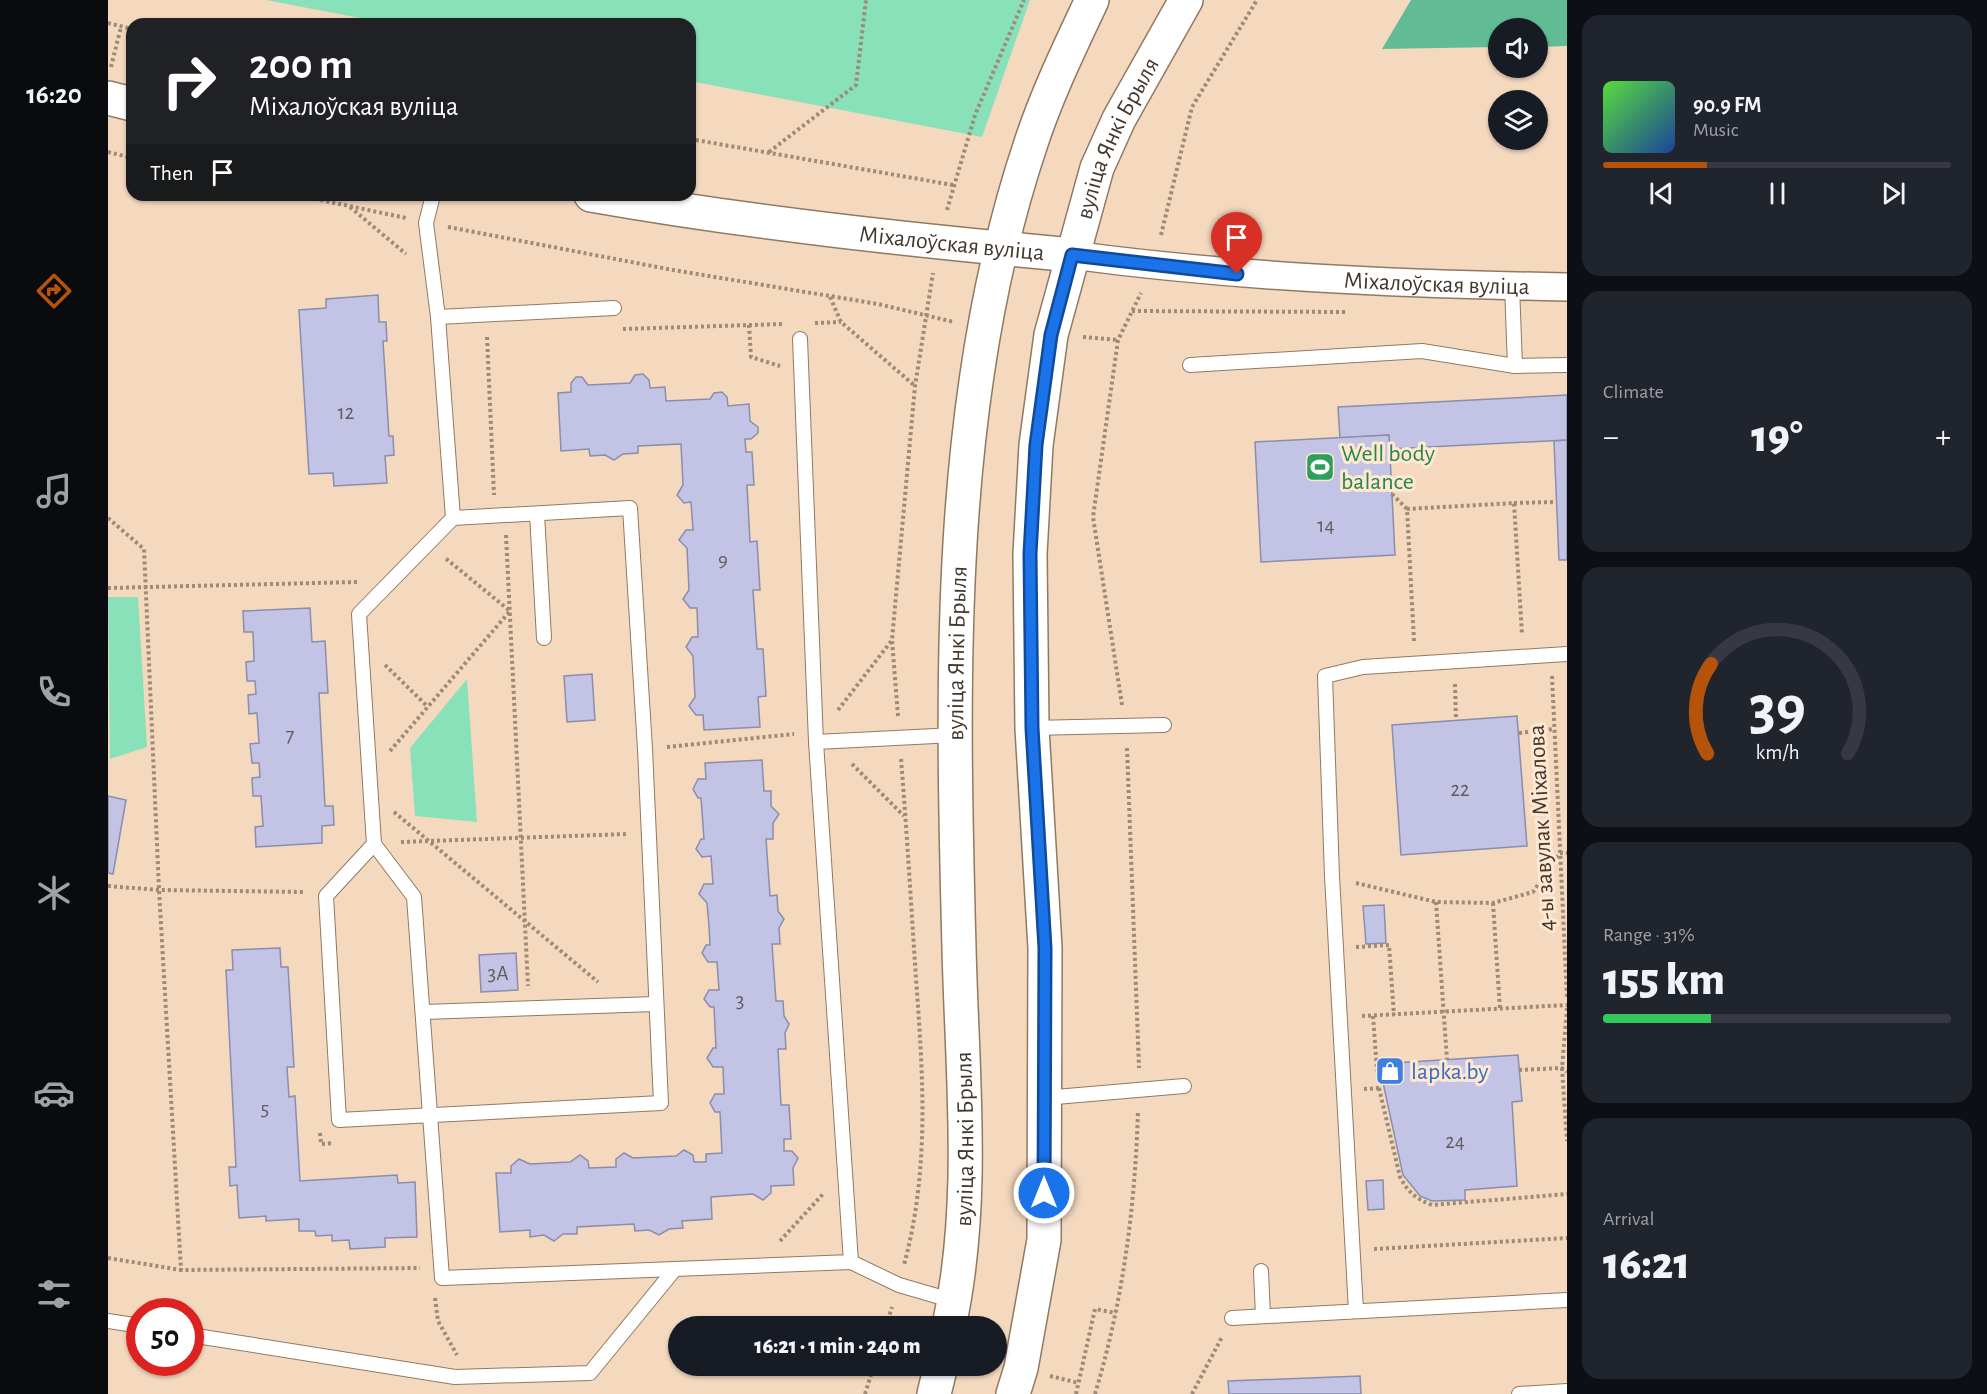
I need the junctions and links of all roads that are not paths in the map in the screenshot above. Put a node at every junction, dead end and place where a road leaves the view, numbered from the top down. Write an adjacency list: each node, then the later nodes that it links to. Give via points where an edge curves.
1 (1092, 0): 7 (main road, вуліца Янкі Брыля, via 1031,143)
2 (1186, 0): 8 (main road, вуліца Янкі Брыля, via 1119,119 1097,168)
3 (109, 84): 4 (main road)
4 (126, 99)
5 (432, 201): 12 (lane, via 426,223)
6 (627, 201): 7 (main road, Міхалоўская вуліца)
7 (1001, 249): 8 (main road, Міхалоўская вуліца); 23 (main road, вуліца Янкі Брыля, via 984,327 958,550)
8 (1072, 255): 9 (street, Міхалоўская вуліца, via 1299,279); 22 (main road, вуліца Янкі Брыля, via 1051,335 1036,445 1030,554)
9 (1512, 286): 10 (street, Міхалоўская вуліца); 16 (lane)
10 (1567, 286)
11 (614, 308): 12 (lane)
12 (438, 317): 18 (lane)
13 (800, 339): 24 (lane, via 816,727)
14 (1190, 365): 16 (lane, via 1422,351)
15 (1567, 365): 16 (lane)
16 (1515, 366)
17 (537, 514): 18 (lane); 19 (lane); 26 (lane, via 630,508)
18 (453, 518): 25 (lane, via 359,614)
19 (544, 638)
20 (1567, 654): 35 (lane, via 1363,667 1325,676)
21 (1164, 725): 22 (lane)
22 (1032, 728): 29 (main road, вуліца Янкі Брыля, via 1045,948)
23 (955, 735): 24 (lane); 36 (main road, вуліца Янкі Брыля, via 966,1183)
24 (823, 742): 31 (lane)
25 (374, 844): 27 (lane, via 414,897); 30 (lane, via 326,897 339,1120)
26 (655, 1004): 27 (lane); 30 (lane, via 661,1103)
27 (424, 1012): 30 (lane)
28 (1184, 1086): 29 (lane)
29 (1044, 1098): 45 (main road, вуліца Янкі Брыля, via 1044,1240 1022,1368)
30 (430, 1114): 32 (lane, via 436,1268 442,1278)
31 (851, 1262): 32 (lane); 36 (lane)
32 (675, 1269): 41 (lane, via 590,1373 469,1377)
33 (1261, 1271): 37 (lane)
34 (1567, 1300): 35 (lane)
35 (1356, 1311): 37 (lane)
36 (952, 1314)
37 (1263, 1316): 38 (lane)
38 (1232, 1318)
39 (108, 1321): 40 (lane)
40 (126, 1324)
41 (204, 1337)
42 (938, 1376): 44 (main road)
43 (1567, 1392): 46 (lane)
44 (934, 1394)
45 (1013, 1394)
46 (1519, 1394)

